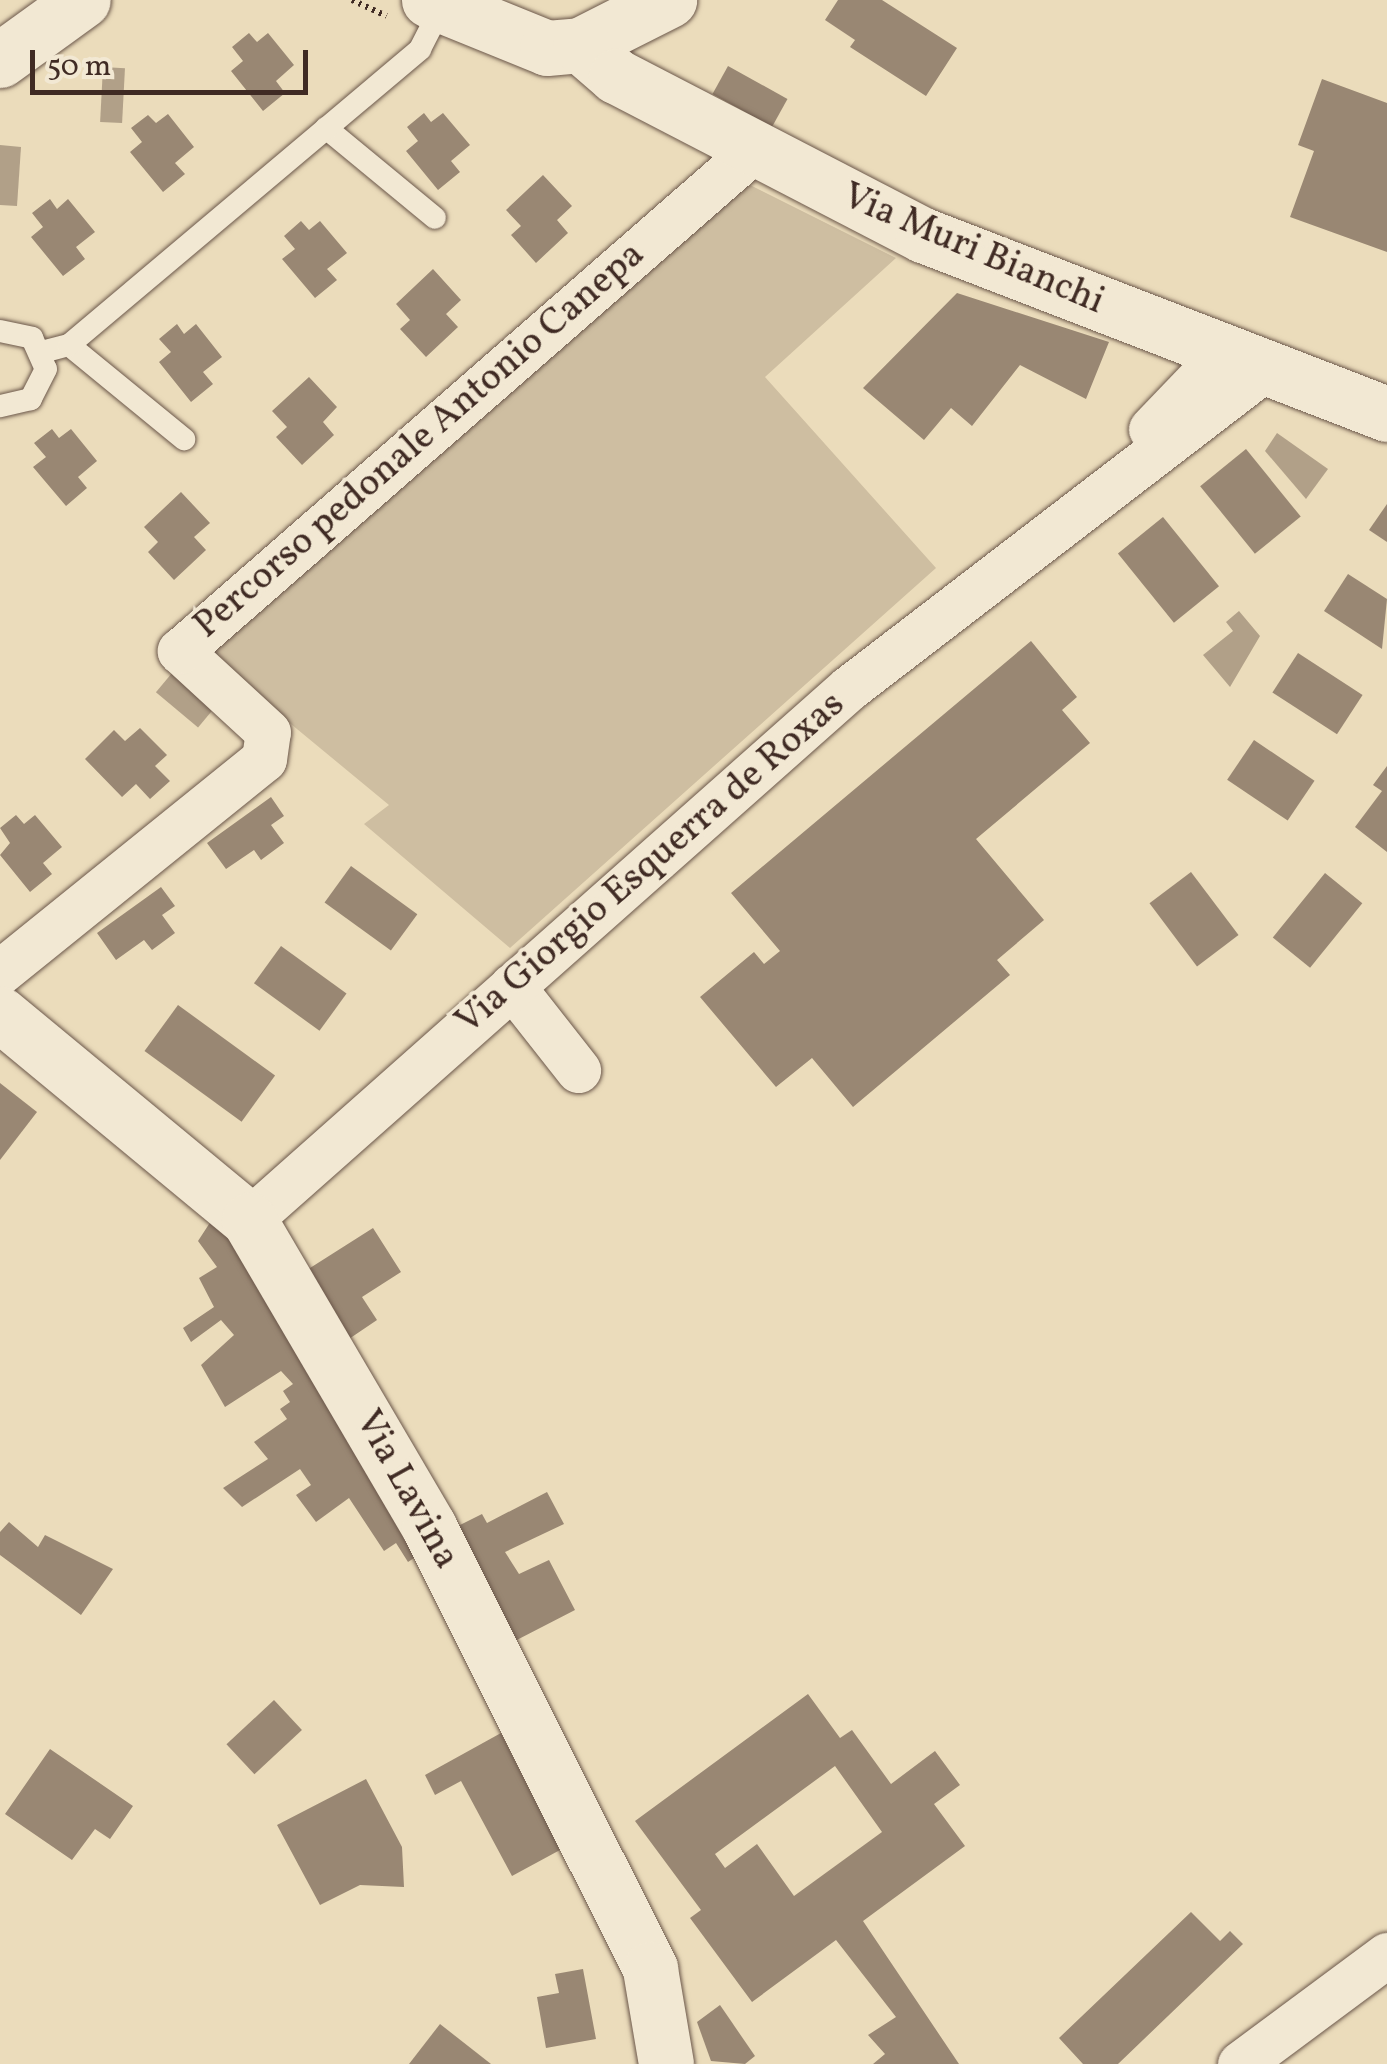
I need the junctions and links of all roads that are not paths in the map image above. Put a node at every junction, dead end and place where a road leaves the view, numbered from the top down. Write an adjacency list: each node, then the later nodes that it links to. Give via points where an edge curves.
1 (668, 0): 4 (street)
2 (51, 9): 5 (street)
3 (433, 14): 4 (street, via 547,48); 6 (lane, via 420,49)
4 (580, 45): 7 (street, Via Muri Bianchi, via 616,76)
5 (0, 60)
6 (326, 128): 8 (lane); 10 (lane)
7 (755, 149): 12 (street, Via Muri Bianchi, via 923,235); 16 (street, Percorso pedonale Antonio Canepa, via 180,651 268,732 264,759)
8 (434, 218)
9 (0, 331): 11 (lane, via 32,338)
10 (69, 345): 11 (lane); 15 (lane)
11 (42, 352): 13 (lane, via 42,385 31,399)
12 (1245, 361): 14 (street, Via Muri Bianchi); 17 (street, Via Giorgio Esquerra de Roxas, via 1063,520 849,688)
13 (0, 406)
14 (1387, 414)
15 (184, 440)
16 (0, 972)
17 (512, 986): 19 (street); 20 (street, Via Giorgio Esquerra de Roxas)
18 (0, 1014): 20 (street, Via Lavina)
19 (578, 1070)
20 (249, 1220): 22 (street, Via Lavina, via 429,1526 641,1952)
21 (1387, 1955): 23 (street)
22 (666, 2064)
23 (1240, 2064)

